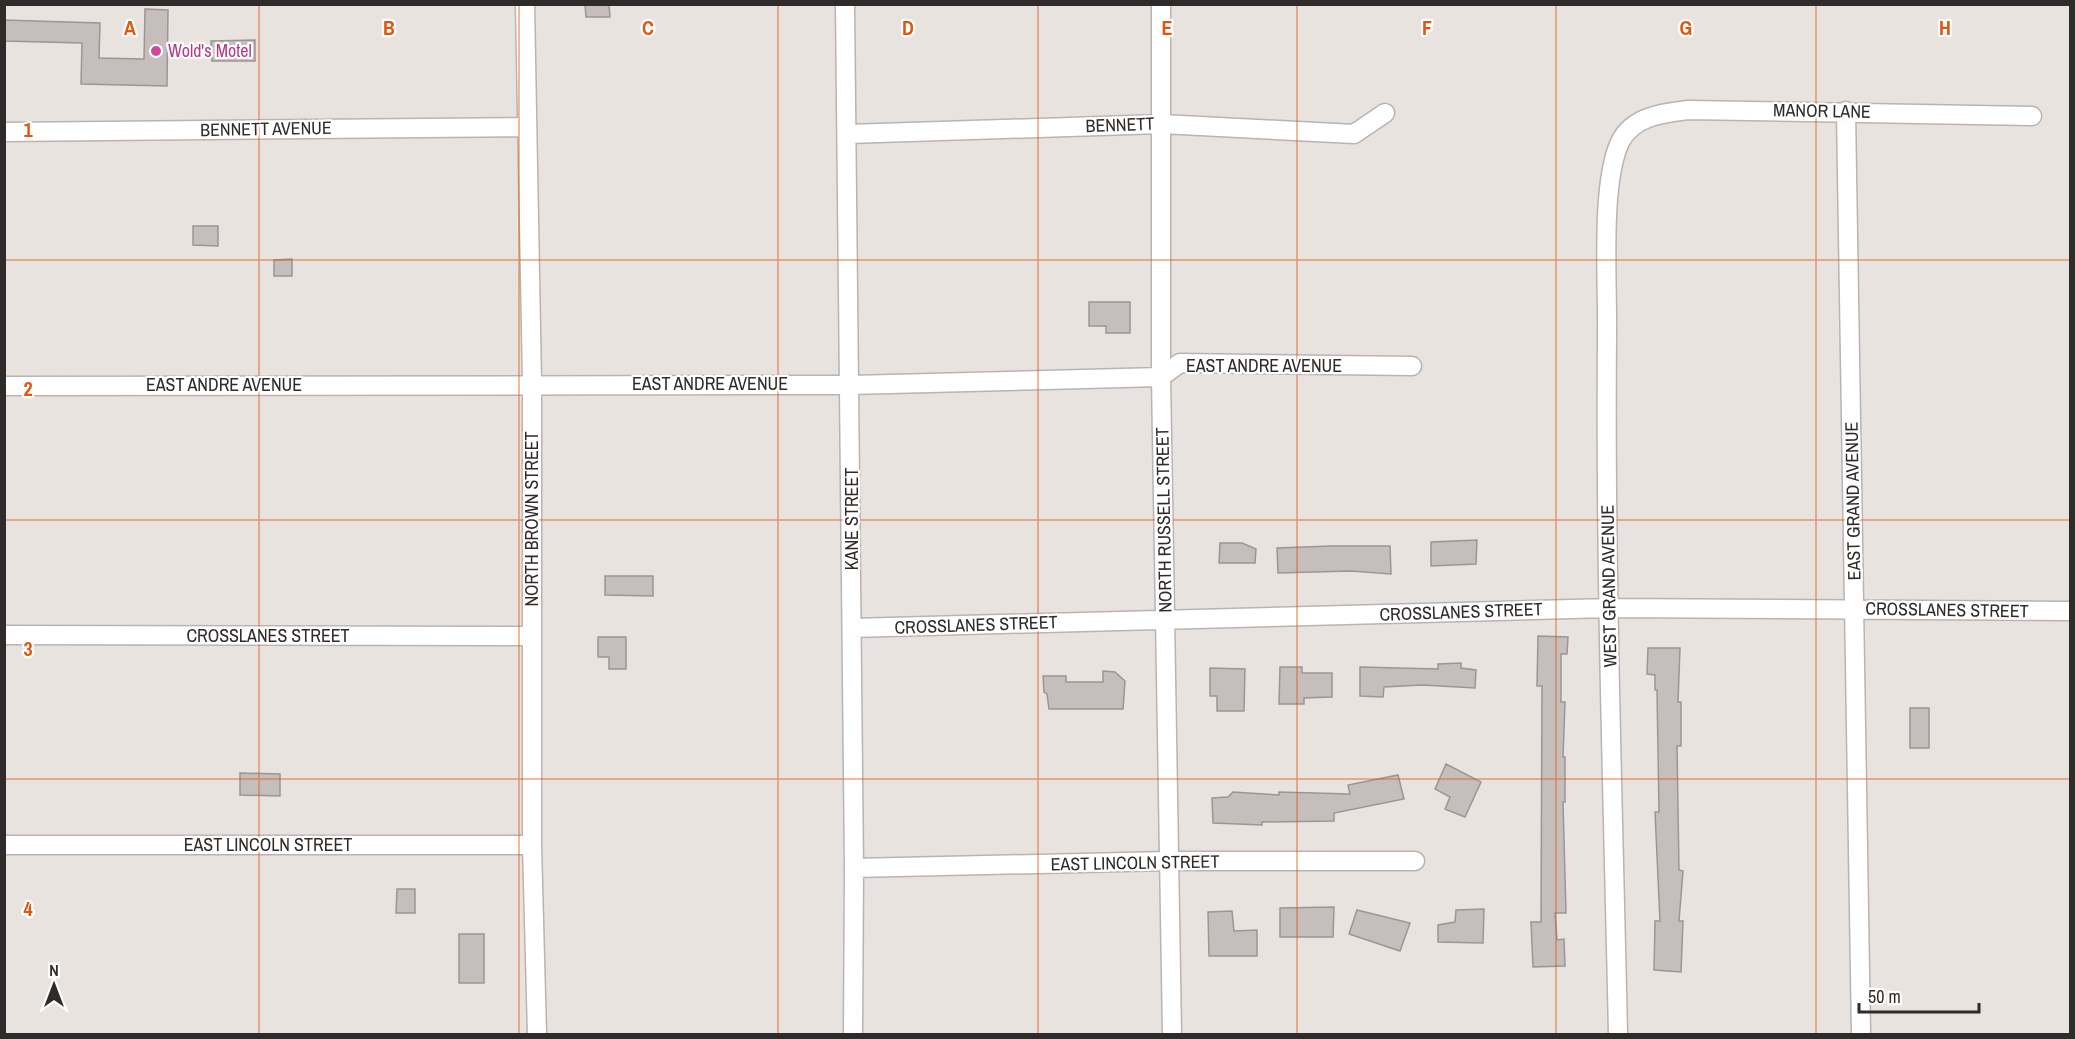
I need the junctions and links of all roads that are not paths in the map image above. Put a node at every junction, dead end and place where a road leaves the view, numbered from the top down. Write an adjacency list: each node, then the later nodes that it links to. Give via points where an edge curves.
1 (525, 4): 8 (street, NORTH BROWN STREET)
2 (846, 4): 10 (street, KANE STREET)
3 (1161, 4): 7 (street, NORTH RUSSELL STREET)
4 (1846, 111): 6 (street, MANOR LANE); 11 (street, MANOR LANE, via 1668,112 1637,123); 18 (street, EAST GRAND AVENUE)
5 (1385, 113): 7 (street, BENNETT, via 1354,134)
6 (2032, 116)
7 (1162, 124): 10 (street, BENNETT); 13 (street, NORTH RUSSELL STREET)
8 (527, 127): 9 (street, BENNETT AVENUE); 14 (street, NORTH BROWN STREET)
9 (4, 132)
10 (848, 134): 15 (street, KANE STREET)
11 (1621, 140): 17 (street, WEST GRAND AVENUE, via 1609,177)
12 (1412, 366): 13 (street, EAST ANDRE AVENUE, via 1180,363)
13 (1161, 377): 15 (street, EAST ANDRE AVENUE); 20 (street, NORTH RUSSELL STREET)
14 (532, 383): 15 (street, EAST ANDRE AVENUE); 16 (street, EAST ANDRE AVENUE); 23 (street, NORTH BROWN STREET)
15 (851, 385): 21 (street, KANE STREET)
16 (4, 386)
17 (1609, 608): 18 (street, CROSSLANES STREET); 20 (street, CROSSLANES STREET); 32 (street, WEST GRAND AVENUE)
18 (1855, 609): 19 (street, CROSSLANES STREET); 33 (street, EAST GRAND AVENUE)
19 (2070, 611)
20 (1166, 620): 21 (street, CROSSLANES STREET); 26 (street, NORTH RUSSELL STREET)
21 (852, 628): 28 (street, KANE STREET)
22 (4, 635): 23 (street, CROSSLANES STREET)
23 (531, 636): 25 (street, NORTH BROWN STREET)
24 (4, 845): 25 (street, EAST LINCOLN STREET)
25 (532, 845): 29 (street, NORTH BROWN STREET)
26 (1168, 861): 27 (street, EAST LINCOLN STREET); 28 (street, EAST LINCOLN STREET); 31 (street, NORTH RUSSELL STREET)
27 (1415, 861)
28 (854, 868): 30 (street, KANE STREET)
29 (537, 1035)
30 (853, 1035)
31 (1172, 1035)
32 (1618, 1035)
33 (1861, 1035)

